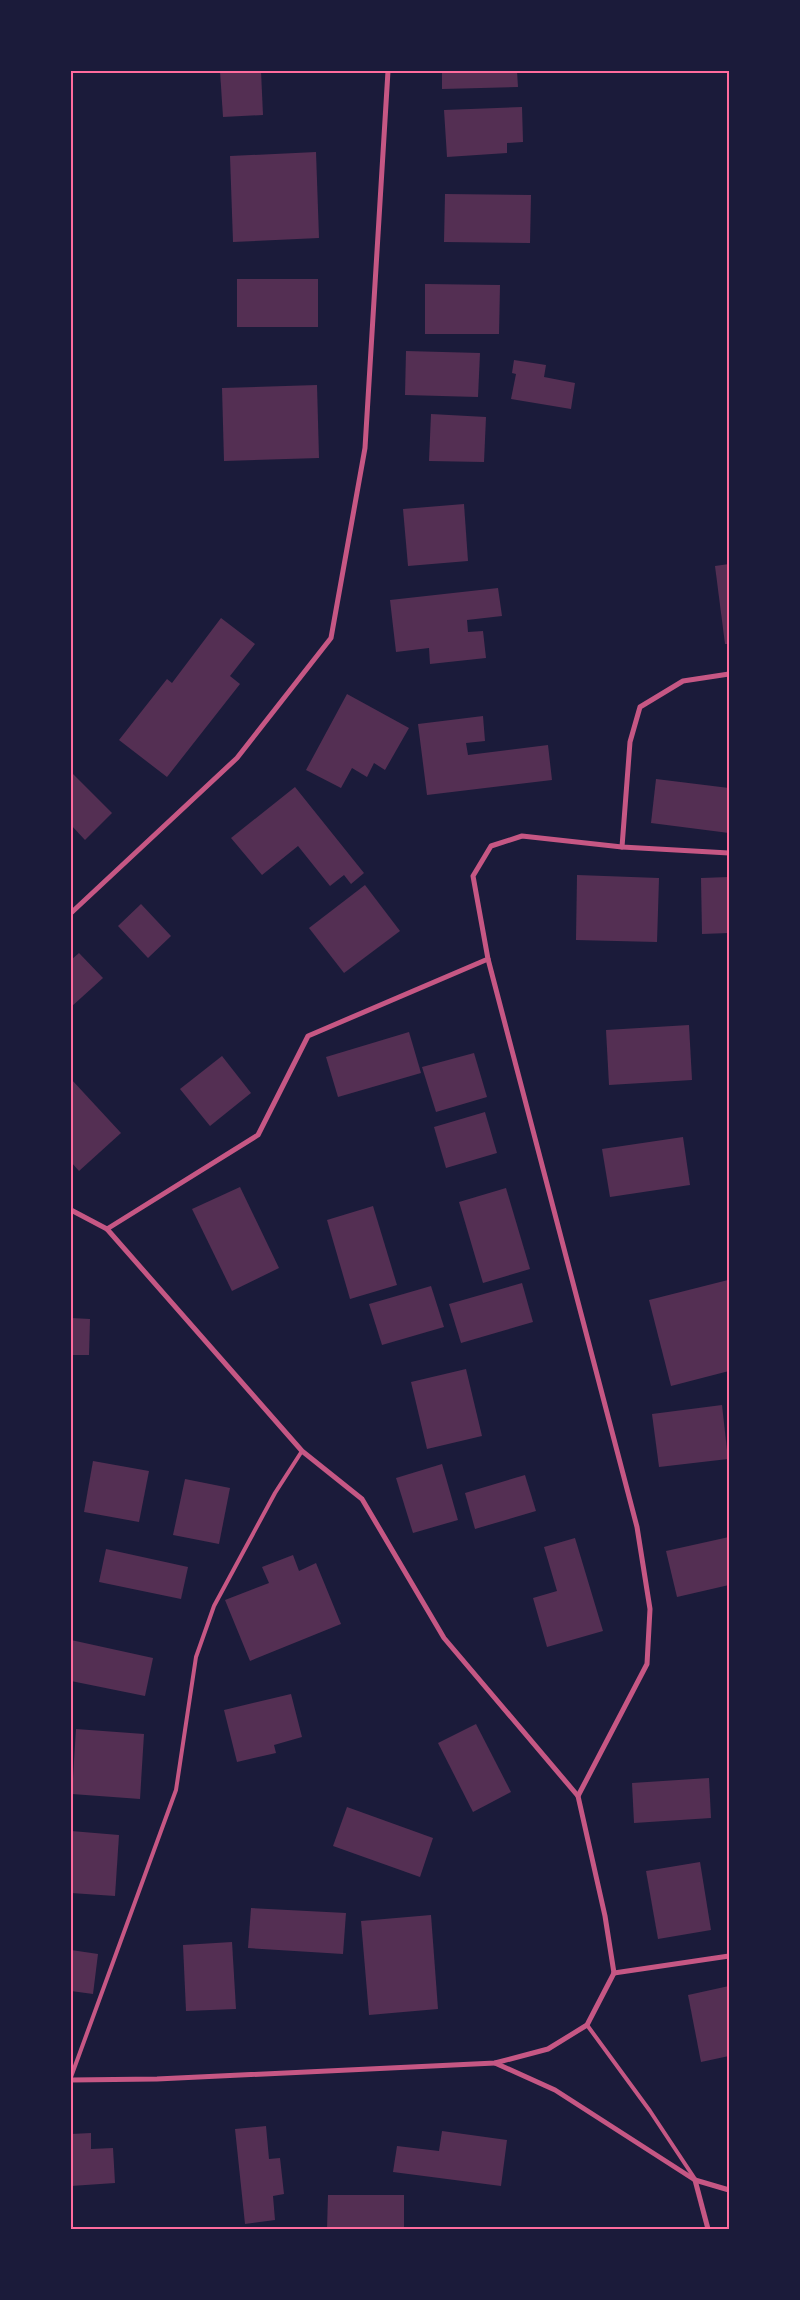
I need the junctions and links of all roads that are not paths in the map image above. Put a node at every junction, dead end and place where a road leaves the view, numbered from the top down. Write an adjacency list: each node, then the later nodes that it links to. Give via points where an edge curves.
1 (388, 71): 5 (street, via 365,448 331,638 237,758)
2 (729, 674): 3 (street, via 683,681 640,707 630,742)
3 (622, 847): 4 (street); 6 (street, via 522,836 490,846 472,876)
4 (729, 853)
5 (71, 913)
6 (488, 958): 8 (street, via 308,1036 258,1135); 10 (street, via 637,1527 650,1609 648,1664)
7 (71, 1210): 8 (street)
8 (108, 1229): 9 (street)
9 (302, 1450): 10 (street, via 362,1499 444,1638); 15 (lane, via 214,1606 196,1657 176,1790)
10 (578, 1796): 12 (street, via 605,1916)
11 (729, 1956): 12 (street)
12 (614, 1973): 13 (street)
13 (587, 2025): 14 (street, via 548,2049); 16 (lane, via 650,2111)
14 (495, 2063): 15 (street, via 167,2079); 16 (street, via 555,2090)
15 (71, 2079)
16 (695, 2180): 17 (street); 18 (street)
17 (729, 2190)
18 (708, 2229)

